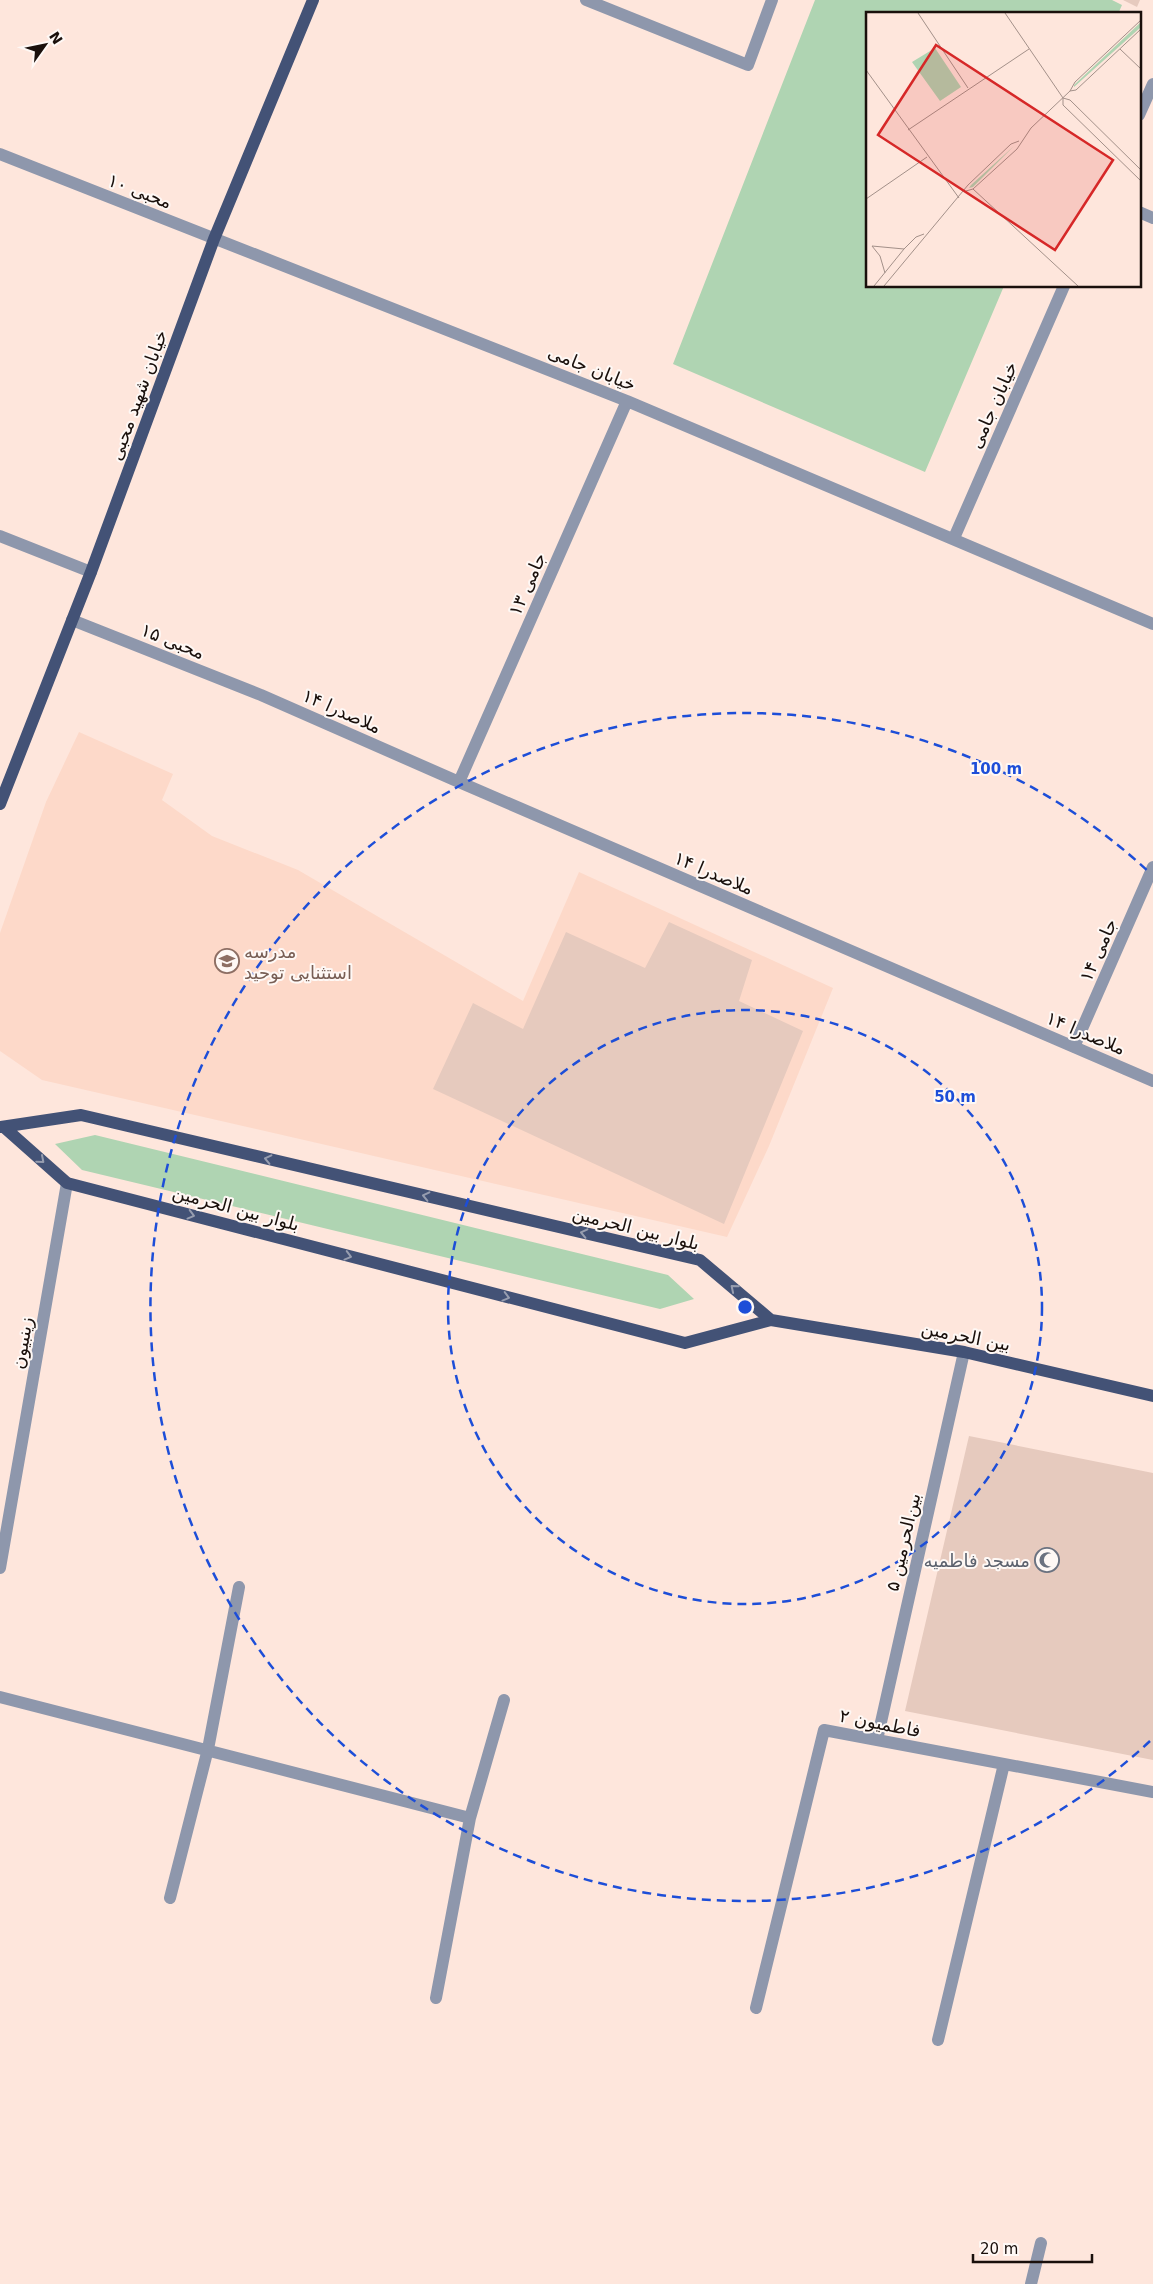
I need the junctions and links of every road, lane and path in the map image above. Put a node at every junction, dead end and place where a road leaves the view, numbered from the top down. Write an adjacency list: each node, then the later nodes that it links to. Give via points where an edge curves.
1 (313, 0): 9 (main road, خیابان شهید محبی)
2 (586, 0): 3 (street, via 748,65)
3 (772, 0)
4 (1153, 84): 5 (street)
5 (1140, 113)
6 (0, 154): 9 (street, محبی ۱۰)
7 (1140, 212): 8 (street)
8 (1153, 218)
9 (214, 239): 11 (street, خیابان جامی); 14 (main road, خیابان شهید محبی)
10 (1063, 288): 13 (street, خیابان جامی)
11 (627, 400): 13 (street, خیابان جامی); 18 (street, جامی ۱۳)
12 (0, 536): 14 (street)
13 (954, 538): 16 (street, خیابان جامی)
14 (91, 572): 15 (main road, خیابان شهید محبی)
15 (72, 620): 17 (street, محبی ۱۵); 19 (main road, خیابان شهید محبی)
16 (1153, 624)
17 (261, 695): 18 (street, ملاصدرا ۱۴)
18 (459, 782): 21 (street, ملاصدرا ۱۴)
19 (0, 804)
20 (1153, 868): 21 (street, جامی ۱۴)
21 (1074, 1047): 22 (street, ملاصدرا ۱۴)
22 (1153, 1081)
23 (2, 1127): 24 (main road, بلوار بین الحرمین, one-way to 24); 25 (main road, بلوار بین الحرمین, one-way to 23, via 700,1260 81,1115)
24 (67, 1183): 25 (main road, بلوار بین الحرمین, one-way to 25, via 685,1343); 28 (street, زینبیون)
25 (771, 1320): 26 (main road, بین الحرمین)
26 (964, 1352): 27 (main road, بین الحرمین); 32 (street, بین‌الحرمین ۵)
27 (1153, 1396)
28 (0, 1568)
29 (239, 1588): 33 (street)
30 (0, 1697): 33 (street)
31 (504, 1700): 36 (street)
32 (877, 1740): 34 (street, فاطمیون ۲); 39 (street, فاطمیون ۲, via 824,1730)
33 (208, 1749): 36 (street); 37 (street)
34 (1004, 1764): 35 (street, فاطمیون ۲); 40 (street)
35 (1153, 1792)
36 (470, 1818): 38 (street)
37 (170, 1898)
38 (436, 1998)
39 (756, 2008)
40 (938, 2040)
41 (1041, 2243): 42 (street)
42 (1031, 2284)

